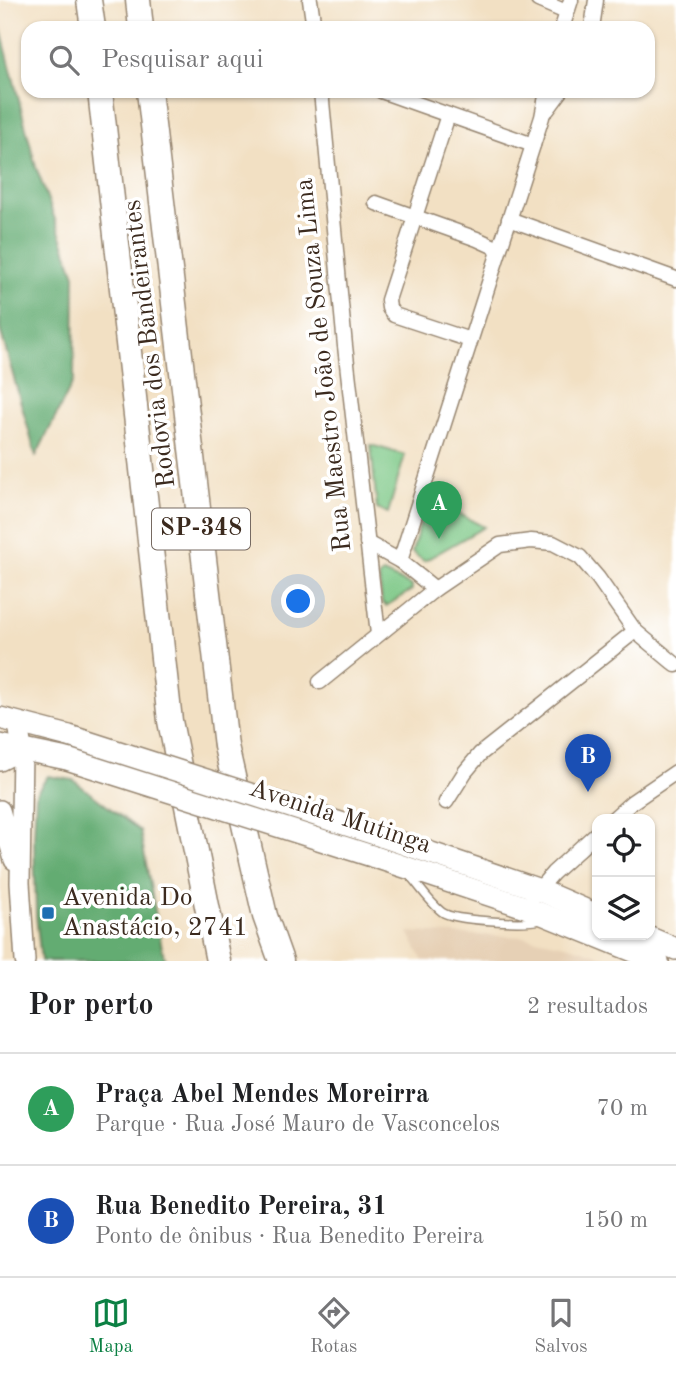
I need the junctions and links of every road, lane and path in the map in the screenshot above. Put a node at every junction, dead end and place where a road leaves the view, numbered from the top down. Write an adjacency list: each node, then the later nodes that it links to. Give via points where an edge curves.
1 (89, 0): 7 (highway)
2 (138, 0): 8 (highway)
3 (310, 0): 9 (street)
4 (538, 0): 6 (street)
5 (596, 0): 10 (street)
6 (569, 6)
7 (92, 21)
8 (140, 21)
9 (313, 21)
10 (594, 21)
11 (101, 98): 50 (highway, Rodovia dos Bandeirantes / SP-348, via 170,721)
12 (150, 98): 51 (highway, Rodovia dos Bandeirantes / SP-348, via 226,746 265,916)
13 (322, 98): 26 (street, Rua Maestro João de Souza Lima)
14 (401, 98): 17 (street)
15 (546, 98): 18 (street)
16 (556, 98): 18 (street)
17 (448, 114): 19 (street); 21 (street)
18 (542, 117): 19 (street)
19 (533, 145): 22 (street)
20 (376, 203): 21 (street)
21 (414, 216): 23 (street); 25 (street, via 389,308 394,315)
22 (509, 219): 23 (street); 24 (street)
23 (499, 249): 25 (street)
24 (676, 279)
25 (470, 340): 27 (street)
26 (367, 543): 27 (street); 30 (street, Rua Maestro João de Souza Lima)
27 (400, 561): 28 (street)
28 (435, 589): 29 (street, via 500,545 553,543 580,557); 30 (street)
29 (635, 631): 31 (street); 38 (street, via 480,754)
30 (378, 634): 32 (street)
31 (676, 665)
32 (320, 682)
33 (9, 720): 35 (main road); 44 (main road, Avenida Mutinga, bridge, via 381,835)
34 (0, 744): 35 (main road, Avenida Mutinga)
35 (22, 750): 36 (main road); 42 (main road, Avenida Mutinga, bridge, via 67,759); 43 (main road)
36 (0, 761)
37 (676, 772): 40 (street)
38 (446, 802)
39 (0, 810): 43 (main road)
40 (619, 814)
41 (592, 838): 44 (street)
42 (399, 864): 44 (main road, Avenida Mutinga); 46 (lane, via 443,913 527,923)
43 (20, 884): 49 (main road)
44 (531, 898): 45 (main road, Avenida Mutinga); 46 (main road, Avenida Mutinga)
45 (592, 914)
46 (548, 917): 52 (main road, Avenida Mutinga)
47 (655, 940): 48 (main road)
48 (676, 949)
49 (25, 961)
50 (218, 961)
51 (281, 961)
52 (657, 961)

